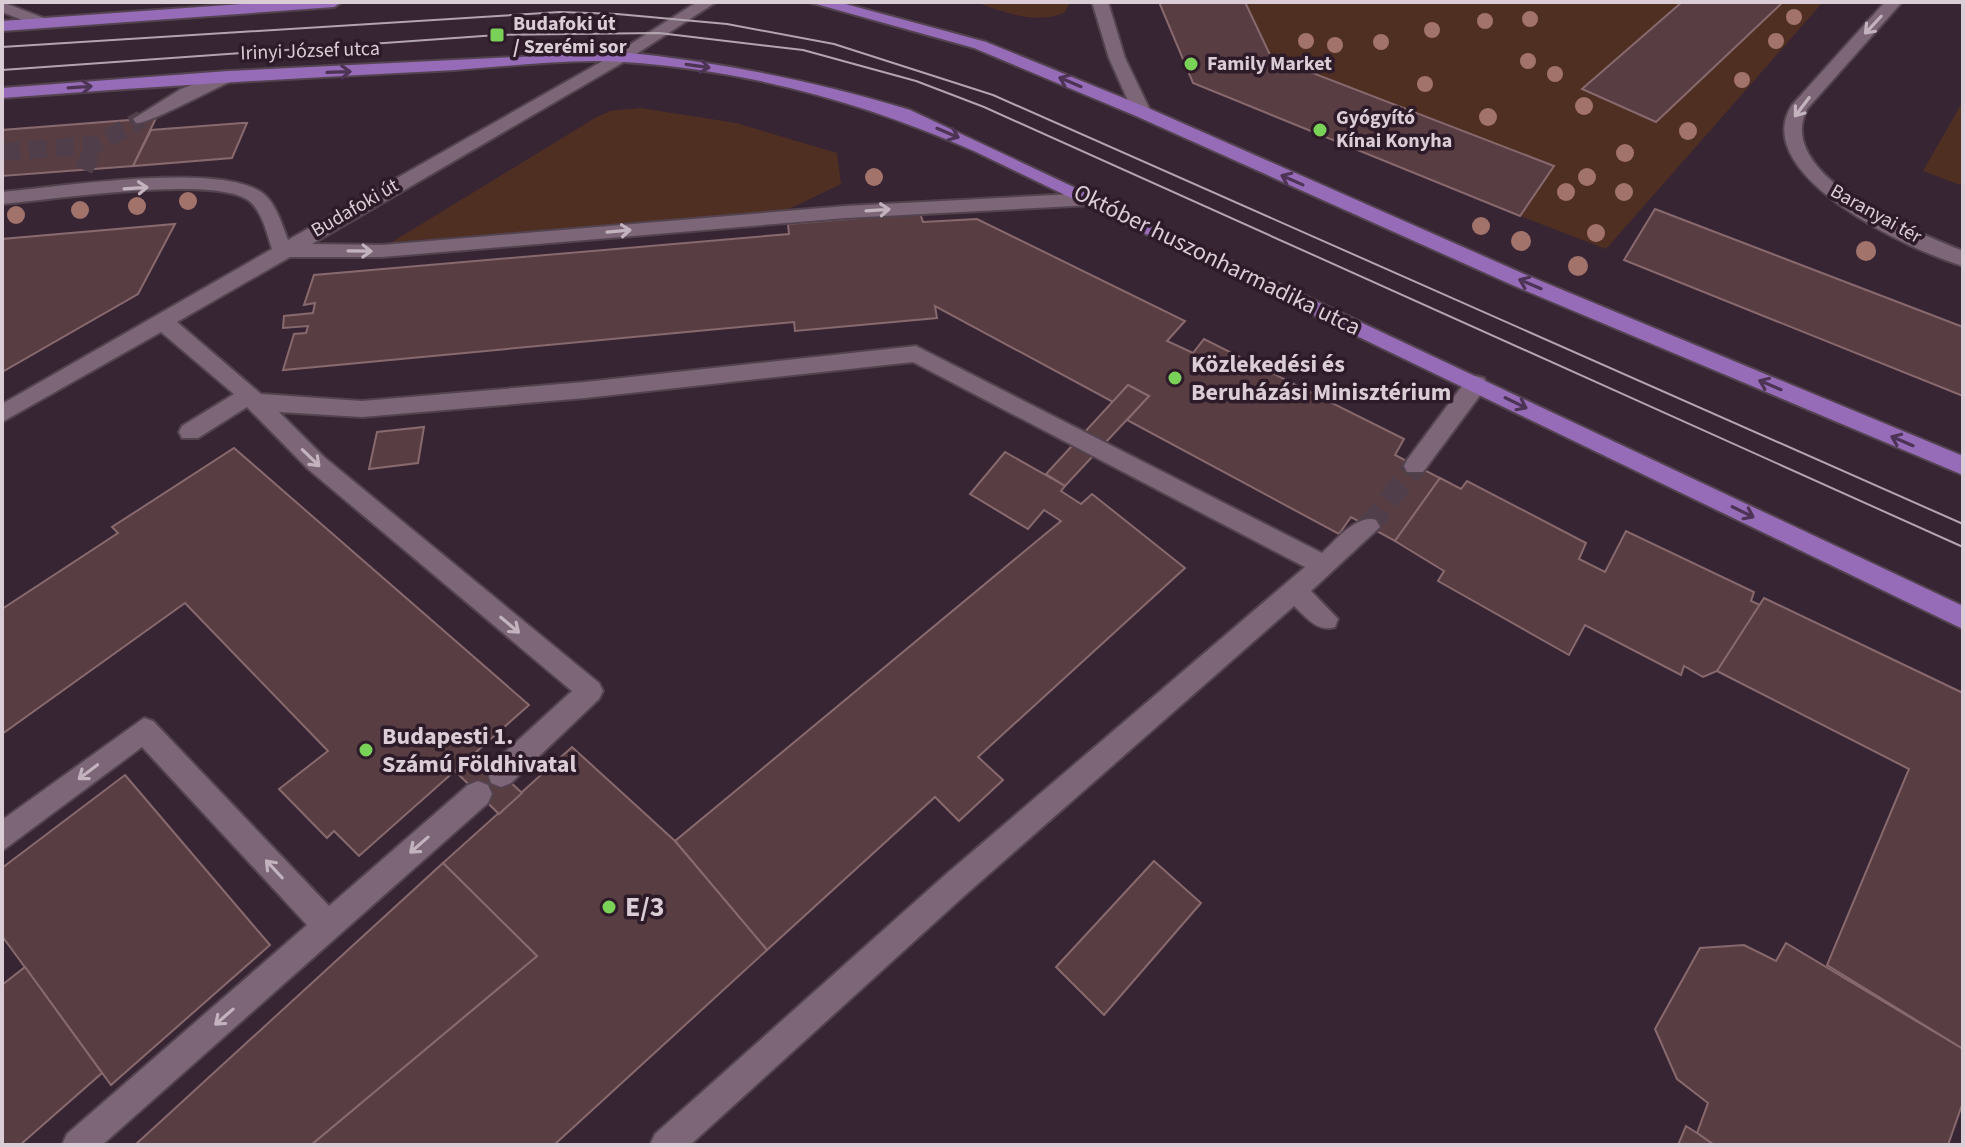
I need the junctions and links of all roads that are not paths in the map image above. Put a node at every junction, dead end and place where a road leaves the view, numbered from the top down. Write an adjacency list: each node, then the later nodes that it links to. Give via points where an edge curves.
1 (334, 2): 6 (main road, Irinyi József utca)
2 (708, 2): 10 (street, Budafoki út)
3 (817, 2): 13 (main road, one-way to 3, via 980,45)
4 (1100, 2): 13 (street, via 1117,58)
5 (1894, 2): 20 (street, Baranyai tér, one-way to 20, via 1793,118 1794,148 1824,186 1888,226)
6 (309, 3): 8 (main road, Irinyi József utca)
7 (2, 7): 8 (street)
8 (43, 23): 9 (main road, Irinyi József utca)
9 (2, 26)
10 (621, 57): 11 (main road, Irinyi József utca, one-way to 10); 18 (main road, Október huszonharmadika utca, one-way to 18, via 712,67 832,92 904,114); 19 (street, Budafoki út)
11 (228, 76): 12 (main road, Irinyi József utca, one-way to 11); 14 (street)
12 (2, 93)
13 (1142, 112): 27 (main road, one-way to 13, via 1517,279)
14 (142, 119)
15 (84, 170): 16 (street)
16 (79, 192): 17 (street); 19 (street, one-way to 19, via 241,187 266,210)
17 (2, 198)
18 (1092, 199): 19 (street, one-way to 18, via 382,251 846,212); 22 (main road, Október huszonharmadika utca)
19 (282, 250): 21 (street, Budafoki út)
20 (1963, 259)
21 (162, 321): 23 (street); 24 (street, Budafoki út)
22 (1476, 384): 26 (street); 31 (main road, Október huszonharmadika utca, one-way to 31)
23 (253, 398): 25 (street); 29 (street, via 362,409 916,354); 33 (street, one-way to 33, via 316,463 590,691)
24 (2, 414)
25 (190, 432)
26 (1415, 466)
27 (1963, 466)
28 (1368, 527): 29 (street)
29 (1324, 565): 30 (street)
30 (1294, 592): 32 (street); 38 (street, via 954,886)
31 (1963, 618)
32 (1326, 619)
33 (501, 774)
34 (478, 794): 36 (street, one-way to 36)
35 (2, 837): 36 (street, one-way to 35, via 144,730)
36 (328, 926): 37 (street, one-way to 37)
37 (78, 1145)
38 (666, 1145)

